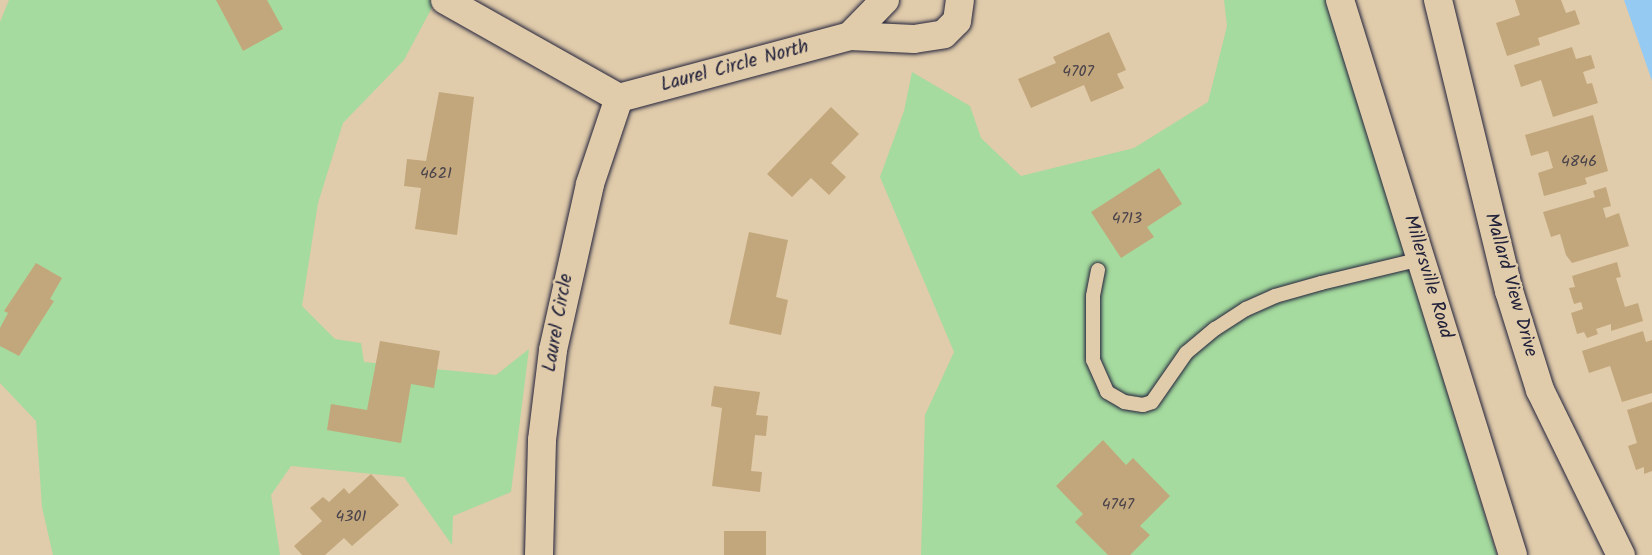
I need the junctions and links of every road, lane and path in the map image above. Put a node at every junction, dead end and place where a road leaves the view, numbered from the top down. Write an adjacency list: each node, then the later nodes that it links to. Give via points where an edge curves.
1 (445, 0): 7 (street)
2 (885, 0): 6 (street)
3 (960, 0): 6 (street, Laurel Circle North, via 957,21 944,34 914,39)
4 (1340, 0): 8 (street, Millersville Road)
5 (1438, 0): 12 (street, Mallard View Drive, via 1509,291 1541,390)
6 (850, 36): 7 (street, Laurel Circle North)
7 (619, 98): 10 (street, Laurel Circle, via 590,184 553,350 542,440)
8 (1421, 259): 9 (lane, via 1275,296 1246,309 1186,353 1152,402 1143,405 1124,402 1107,392 1093,360 1093,296); 11 (street, Millersville Road)
9 (1098, 270)
10 (540, 555)
11 (1513, 555)
12 (1621, 555)

